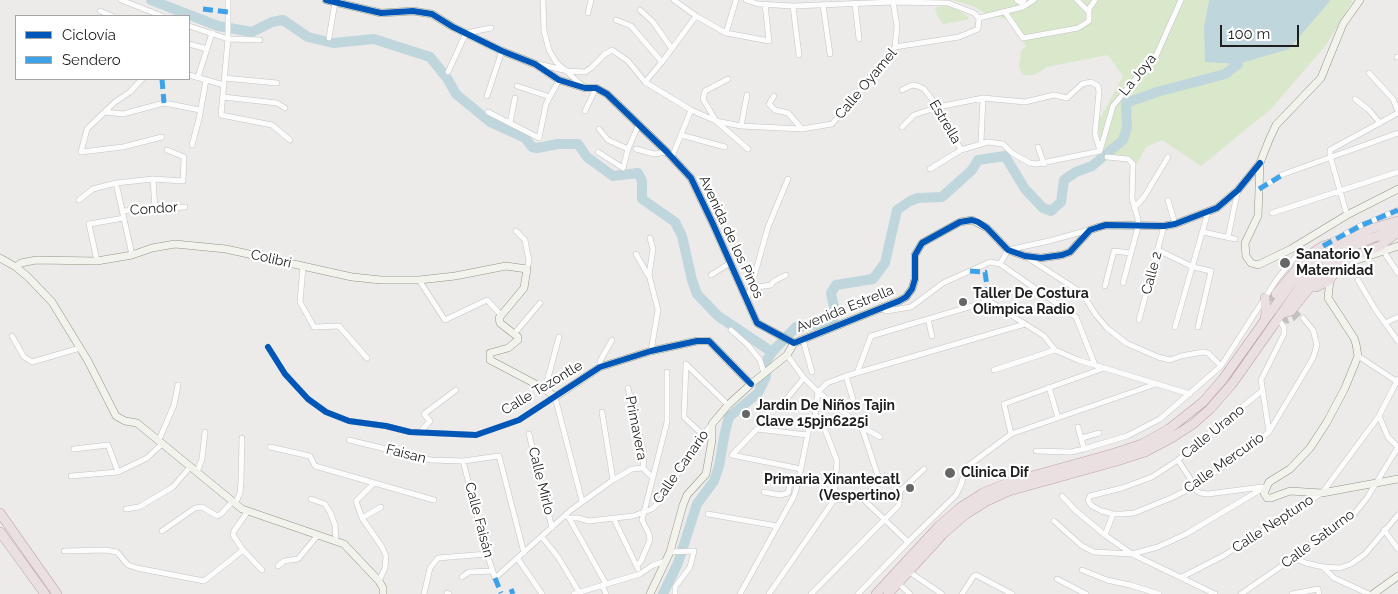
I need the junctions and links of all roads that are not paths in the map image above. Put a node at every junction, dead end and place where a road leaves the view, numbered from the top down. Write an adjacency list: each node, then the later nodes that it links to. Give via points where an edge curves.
1 (121, 0): 31 (street)
2 (228, 0): 42 (street)
3 (543, 0): 53 (street, via 544,32 549,50 556,62)
4 (591, 0): 29 (street)
5 (674, 0): 32 (street)
6 (736, 0): 39 (street)
7 (746, 0): 20 (street)
8 (808, 0): 24 (street)
9 (1018, 0): 10 (street, via 1022,3)
10 (1024, 0)
11 (1034, 0): 27 (street)
12 (1077, 0): 28 (street)
13 (1095, 0): 28 (street)
14 (1181, 0): 107 (street, La Joya, via 1156,56 1113,106)
15 (1360, 0): 113 (street, via 1343,24 1320,78 1276,125)
16 (330, 1): 38 (street, via 381,13 413,11 432,14); 40 (street)
17 (933, 1): 18 (street); 33 (street, via 948,3)
18 (893, 2): 21 (street); 45 (street, via 897,26)
19 (779, 3): 20 (street); 23 (street)
20 (765, 4): 39 (street, via 769,40)
21 (855, 4): 22 (street); 41 (street)
22 (823, 5): 24 (street); 49 (street)
23 (793, 6): 24 (street); 50 (street)
24 (804, 6)
25 (640, 10): 47 (street)
26 (100, 11): 30 (street)
27 (1005, 12): 28 (street, via 1023,38 1078,28 1089,21); 33 (street)
28 (1089, 12)
29 (588, 13)
30 (110, 15)
31 (159, 15)
32 (696, 16): 39 (street); 47 (street)
33 (979, 18): 45 (street, Calle Oyamel, via 978,29 959,36)
34 (616, 20): 51 (street, via 631,26)
35 (190, 26): 37 (street)
36 (491, 28): 38 (street)
37 (212, 33): 42 (street); 46 (street)
38 (466, 33): 48 (street); 54 (street)
39 (726, 33)
40 (329, 38)
41 (859, 38)
42 (228, 40): 43 (street); 58 (street)
43 (260, 40)
44 (190, 44): 46 (street)
45 (895, 47): 93 (street, Calle Oyamel, via 832,124)
46 (207, 49): 57 (street)
47 (672, 49): 51 (street)
48 (502, 51): 52 (street); 71 (street)
49 (830, 54)
50 (799, 55)
51 (662, 62): 63 (street)
52 (534, 64): 53 (street); 62 (street)
53 (568, 71): 63 (street, via 585,72 612,50 628,61); 67 (street)
54 (448, 72)
55 (1369, 73): 85 (street, via 1393,100)
56 (190, 75): 57 (street)
57 (198, 77): 61 (street)
58 (224, 78): 64 (street); 65 (street)
59 (728, 79): 86 (street, via 705,91 703,99)
60 (141, 80): 83 (street)
61 (206, 80): 65 (street); 80 (street)
62 (559, 80): 67 (street); 74 (street)
63 (645, 82): 81 (street)
64 (277, 83)
65 (224, 85): 73 (street)
66 (517, 86): 74 (street)
67 (585, 88): 68 (street)
68 (596, 88): 82 (street); 89 (street, Avenida de los Pinos)
69 (902, 90): 78 (street, Estrella, via 918,86)
70 (747, 95): 90 (street)
71 (487, 96)
72 (774, 96): 93 (street, via 769,104 775,110 788,113)
73 (223, 97): 79 (street, via 277,103); 97 (street, via 221,115 272,124)
74 (550, 97): 87 (street, via 539,138)
75 (515, 98): 87 (street)
76 (983, 98): 78 (street); 98 (street); 107 (street, via 1025,102 1054,95 1067,98 1086,81 1094,82 1099,92 1095,134)
77 (1355, 99): 88 (street)
78 (938, 107): 91 (street, via 914,115); 106 (street, Estrella)
79 (285, 108)
80 (200, 110): 83 (street, via 164,103 123,114); 99 (street)
81 (691, 110): 86 (street); 95 (street)
82 (585, 111)
83 (105, 112): 96 (street, via 87,129 81,152 124,147)
84 (488, 112): 87 (street)
85 (1398, 112): 88 (street)
86 (716, 121): 90 (street); 104 (street)
87 (510, 123)
88 (1380, 123): 110 (street, via 1332,148)
89 (639, 124): 103 (street); 109 (street, Avenida de los Pinos)
90 (741, 126): 93 (street)
91 (902, 127)
92 (599, 129): 103 (street, via 608,140)
93 (802, 129)
94 (1398, 133): 110 (street)
95 (681, 135): 101 (street); 109 (street)
96 (162, 137)
97 (290, 140)
98 (981, 142): 106 (street); 114 (street, via 1003,144 1030,163)
99 (192, 145)
100 (1038, 146): 114 (street)
101 (725, 147)
102 (636, 148): 109 (street, via 654,154)
103 (628, 149): 108 (street, via 623,168)
104 (748, 149)
105 (167, 150): 117 (street, via 184,157 183,182)
106 (961, 150): 115 (street)
107 (1100, 151): 114 (street)
108 (598, 152)
109 (670, 154): 164 (street, Avenida de los Pinos, via 691,178)
110 (1330, 156): 122 (street, via 1284,174); 123 (street)
111 (1107, 157): 127 (street, via 1132,160)
112 (1168, 157): 127 (street)
113 (1260, 163): 121 (street); 122 (street)
114 (1044, 164)
115 (930, 169)
116 (1398, 172): 123 (street)
117 (154, 179): 119 (street); 128 (street)
118 (788, 179): 179 (street, via 768,227)
119 (116, 183): 124 (street, via 94,190); 130 (street)
120 (1398, 189): 133 (street)
121 (1238, 190): 131 (street); 144 (street)
122 (1259, 190): 150 (street, via 1258,216 1245,243 1246,256 1251,263 1258,265)
123 (1341, 191): 132 (street); 133 (street)
124 (79, 200)
125 (1168, 200): 136 (street)
126 (185, 207): 128 (street, Condor)
127 (1134, 208): 138 (street)
128 (155, 209): 130 (street, Condor)
129 (1398, 210): 148 (street)
130 (123, 211): 134 (street)
131 (1208, 212): 136 (street); 142 (street)
132 (1272, 213)
133 (1347, 215): 143 (street)
134 (124, 218): 157 (street); 162 (street, via 90,224)
135 (1398, 221): 147 (highway, via 1370,229)
136 (1174, 224): 137 (street)
137 (1164, 226): 138 (street); 152 (street, Calle 2)
138 (1138, 227): 139 (street, via 1106,225); 156 (street)
139 (1090, 230): 151 (street); 159 (street, Avenida Estrella, via 1070,252 1041,258)
140 (516, 231): 169 (street, via 526,240)
141 (1398, 231): 153 (highway, via 1380,246); 187 (highway, via 1372,238 1336,256 1312,275)
142 (1203, 232): 144 (street); 168 (street)
143 (1314, 235): 148 (street); 150 (street); 154 (street)
144 (1228, 237): 146 (street)
145 (650, 238): 171 (street, via 653,249)
146 (1235, 239)
147 (1349, 240): 148 (highway); 191 (highway, via 1308,267)
148 (1323, 246): 154 (highway)
149 (1398, 246): 163 (street)
150 (1291, 249): 161 (street)
151 (1008, 250): 159 (street, Avenida Estrella); 165 (street); 184 (street, Avenida Estrella, via 978,222 960,222 922,243 915,255 912,289 906,297)
152 (1158, 250): 168 (street); 190 (street, Calle 2)
153 (1365, 251): 163 (street); 187 (highway, via 1330,270 1311,286 1291,311)
154 (1314, 252): 161 (highway)
155 (636, 254): 171 (street)
156 (1130, 254): 177 (street); 178 (street, via 1114,251)
157 (132, 255): 162 (street, Colibri); 167 (street, Colibri, via 175,244 226,249)
158 (1386, 255): 170 (street)
159 (1025, 256): 213 (street, via 1082,293 1106,328 1126,342 1170,360 1208,353)
160 (0, 258): 166 (street)
161 (1300, 258): 180 (highway); 181 (street, via 1277,279)
162 (97, 261): 166 (street, Colibri, via 36,260)
163 (1354, 261): 175 (street, via 1338,270)
164 (730, 264): 172 (street); 182 (street, Avenida de los Pinos)
165 (1000, 264): 184 (street, via 990,262 943,282 911,307 886,311); 212 (street, via 1076,317)
166 (16, 267): 206 (street, via 52,302)
167 (304, 267): 174 (street, Colibri, via 381,280); 211 (street, via 300,302 314,327 339,326)
168 (1193, 267): 194 (street); 195 (street, via 1209,270 1212,274)
169 (527, 269): 174 (street, Colibri, via 506,266); 185 (street, via 524,288)
170 (1398, 273)
171 (649, 275): 208 (street, via 658,310)
172 (711, 275)
173 (786, 276): 179 (street, via 771,286)
174 (419, 280): 185 (street, via 445,320 487,300)
175 (1330, 280): 186 (highway, via 1312,290); 210 (street, via 1328,298 1354,338)
176 (1358, 280): 192 (street)
177 (1123, 283)
178 (1105, 286)
179 (751, 288): 182 (street)
180 (1276, 294)
181 (1265, 298): 191 (highway); 213 (street)
182 (746, 300): 204 (street, Avenida de los Pinos, via 757,323)
183 (540, 303): 197 (street)
184 (882, 308): 202 (street, Avenida Estrella)
185 (501, 315): 197 (street, via 500,323)
186 (1300, 315): 247 (street, Calle Mercurio, via 1312,330 1316,345 1313,358)
187 (1279, 316): 231 (street, via 1284,334 1261,380); 332 (highway, via 1232,384 1193,424 1145,452 1009,491 986,501 944,533)
188 (1398, 317): 192 (street)
189 (928, 319): 193 (street, via 989,301); 199 (street); 220 (street, via 871,336)
190 (1139, 320)
191 (1265, 320): 313 (highway, via 1223,379 1170,429 1142,444 983,493 961,507)
192 (1385, 323): 203 (street)
193 (1025, 324): 207 (street, via 1044,336); 220 (street)
194 (1175, 327)
195 (1198, 327)
196 (731, 330): 219 (street, via 760,360)
197 (514, 334): 229 (street, via 518,340 508,348 490,353 490,360)
198 (12, 336): 206 (street, via 24,357 32,362)
199 (932, 336)
200 (559, 337): 229 (street)
201 (612, 340): 214 (street)
202 (803, 340): 204 (street, Avenida Estrella); 218 (street)
203 (1398, 341)
204 (794, 343): 209 (street)
205 (268, 347): 246 (street, Calle Tezontle, via 285,374 308,399 326,412 349,421)
206 (80, 348): 257 (street, via 116,416 137,423)
207 (1056, 350): 212 (street); 216 (street)
208 (651, 351): 214 (street, Calle Tezontle); 224 (street, Calle Tezontle, via 709,341)
209 (787, 355): 219 (street); 222 (street)
210 (1358, 356): 223 (street); 281 (street, via 1346,388 1310,448 1290,469)
211 (367, 358)
212 (1095, 365): 215 (street)
213 (1221, 366): 233 (street)
214 (600, 367): 234 (street, Calle Tezontle)
215 (1105, 368): 225 (street); 227 (street)
216 (994, 370)
217 (667, 372): 273 (street, via 667,422)
218 (812, 372)
219 (764, 373): 224 (street)
220 (856, 373): 221 (street)
221 (846, 376): 232 (street); 236 (street)
222 (804, 378): 232 (street); 235 (street)
223 (1397, 380): 240 (street, Calle Neptuno)
224 (751, 384): 237 (street)
225 (1156, 384): 233 (street); 241 (street)
226 (178, 385): 257 (street)
227 (1049, 387): 241 (street); 250 (street, via 1004,404)
228 (628, 388): 266 (street, Primavera, via 644,453)
229 (545, 389): 234 (street)
230 (456, 390): 246 (street, via 424,414 430,421)
231 (1263, 390): 247 (street); 263 (street, Calle Urano)
232 (818, 392): 239 (street); 243 (street)
233 (1190, 394): 261 (street, via 1160,419 1127,436)
234 (555, 397): 246 (street, Calle Tezontle, via 518,420 476,435); 289 (street)
235 (783, 403)
236 (854, 403)
237 (728, 405): 242 (street); 251 (street, via 686,364 684,417)
238 (602, 412): 275 (street)
239 (816, 416): 252 (street); 288 (street, via 821,419 837,461)
240 (1378, 416): 259 (street, via 1388,437); 283 (street, Calle Neptuno)
241 (1058, 418): 250 (street)
242 (712, 424): 251 (street, Calle Canario); 319 (street, via 706,474 687,495)
243 (862, 427): 254 (street); 276 (street)
244 (1078, 427): 255 (street)
245 (205, 432): 270 (street)
246 (420, 432)
247 (1270, 432): 280 (street, Calle Mercurio)
248 (1099, 433): 255 (street)
249 (529, 434): 305 (street, Calle Mirlo)
250 (1011, 434): 306 (street, via 968,466 959,492)
251 (703, 435): 295 (street, Calle Canario, via 660,501)
252 (807, 435): 268 (street); 268 (street, via 757,429 732,456)
253 (242, 438): 290 (street, via 240,487)
254 (880, 438)
255 (1082, 438): 261 (street)
256 (349, 440): 264 (street, Faisan, via 431,460)
257 (161, 441): 265 (street); 269 (street, via 147,458)
258 (270, 447): 279 (street, via 310,456 315,466)
259 (1398, 447): 278 (street, Calle Saturno)
260 (74, 449): 269 (street, via 108,445)
261 (1084, 449): 262 (street)
262 (1036, 451)
263 (1178, 460): 280 (street); 297 (street, Calle Urano, via 1152,477 1090,496 1088,500 1092,506)
264 (463, 461): 320 (street, Calle Faisán); 321 (street, Faisan, via 499,456)
265 (190, 467): 270 (street); 292 (street, via 173,487 139,507)
266 (643, 468): 273 (street); 275 (street, via 632,469)
267 (924, 468): 301 (street, via 900,491 899,505)
268 (801, 469): 277 (street)
269 (118, 472): 271 (street)
270 (197, 472): 290 (street)
271 (71, 476)
272 (886, 476): 276 (street)
273 (653, 478): 295 (street)
274 (1398, 479): 278 (street)
275 (613, 480): 289 (street)
276 (880, 482): 285 (street)
277 (798, 483): 282 (street, via 790,484 788,493); 304 (street)
278 (1377, 483): 283 (street); 323 (street, Calle Saturno, via 1354,514)
279 (373, 484): 287 (street); 300 (street, via 356,501)
280 (1194, 487): 281 (street, via 1200,493 1208,494); 297 (street, Calle Mercurio, via 1134,513)
281 (1265, 487): 283 (street, via 1265,496 1271,498 1290,491); 322 (street, via 1186,534)
282 (764, 492)
283 (1322, 493): 336 (street, Calle Neptuno, via 1223,556)
284 (1062, 496): 311 (street)
285 (862, 498): 288 (street); 301 (street)
286 (311, 499): 314 (street, via 325,504 330,512)
287 (434, 500)
288 (834, 500): 351 (street)
289 (582, 501): 299 (street)
290 (234, 503): 293 (street); 308 (street, via 218,516 202,507 195,508)
291 (381, 507): 300 (street)
292 (126, 509)
293 (248, 511): 310 (street); 317 (street, via 233,533)
294 (0, 513): 343 (highway)
295 (644, 513): 302 (street, Calle Canario); 327 (street, via 642,520 650,540)
296 (708, 514): 304 (street)
297 (1113, 514): 311 (street)
298 (1398, 515): 307 (street)
299 (567, 517): 302 (street, Calle Canario, via 589,521); 305 (street); 339 (street)
300 (362, 518): 338 (street, via 386,556)
301 (884, 518): 315 (street); 352 (street)
302 (614, 519): 327 (street)
303 (1054, 521): 322 (street, via 1082,546 1094,552)
304 (777, 526): 350 (street)
305 (552, 528): 312 (street)
306 (921, 529): 313 (street); 315 (street)
307 (1384, 530): 316 (street); 328 (street, via 1365,554 1351,564 1340,568)
308 (162, 531)
309 (0, 532): 342 (highway)
310 (318, 535): 314 (street); 326 (street, via 298,559 284,561)
311 (1105, 535): 322 (street)
312 (542, 537): 321 (street); 341 (street, via 558,557)
313 (929, 537): 354 (highway)
314 (336, 542): 338 (street, via 344,544)
315 (908, 542): 353 (street)
316 (1398, 549)
317 (243, 550): 318 (street, via 204,581 137,568 128,565 117,552); 329 (street)
318 (64, 551)
319 (674, 553): 325 (street); 349 (street, via 693,551 690,567 675,587)
320 (487, 554): 331 (street, Calle Faisán); 345 (street, via 438,558 430,568)
321 (524, 554): 324 (street)
322 (1132, 554): 336 (street)
323 (1293, 558): 328 (street); 363 (street, Calle Saturno)
324 (518, 560): 331 (street, Calle Faisán, via 495,578); 346 (street)
325 (666, 561): 333 (street); 348 (street)
326 (278, 566)
327 (637, 566): 333 (street)
328 (1323, 567): 366 (street, via 1334,578)
329 (262, 570)
330 (1082, 570): 361 (street)
331 (493, 571): 335 (street, via 469,572)
332 (908, 571): 340 (highway); 357 (street)
333 (640, 574): 339 (street)
334 (1398, 576): 367 (street)
335 (462, 577)
336 (1182, 577): 362 (street)
337 (1057, 579): 360 (street)
338 (379, 580): 344 (street)
339 (604, 584): 341 (street); 347 (street)
340 (898, 584): 355 (highway); 356 (street)
341 (577, 593)
342 (45, 594)
343 (57, 594)
344 (383, 594)
345 (424, 594)
346 (542, 594)
347 (606, 594)
348 (650, 594)
349 (675, 594)
350 (740, 594)
351 (769, 594)
352 (811, 594)
353 (858, 594)
354 (876, 594)
355 (888, 594)
356 (910, 594)
357 (942, 594)
358 (962, 594): 359 (street, via 972,577 978,575)
359 (1012, 594)
360 (1086, 594)
361 (1158, 594)
362 (1215, 594)
363 (1241, 594)
364 (1292, 594): 365 (street, via 1318,589)
365 (1319, 594)
366 (1369, 594)
367 (1373, 594)

